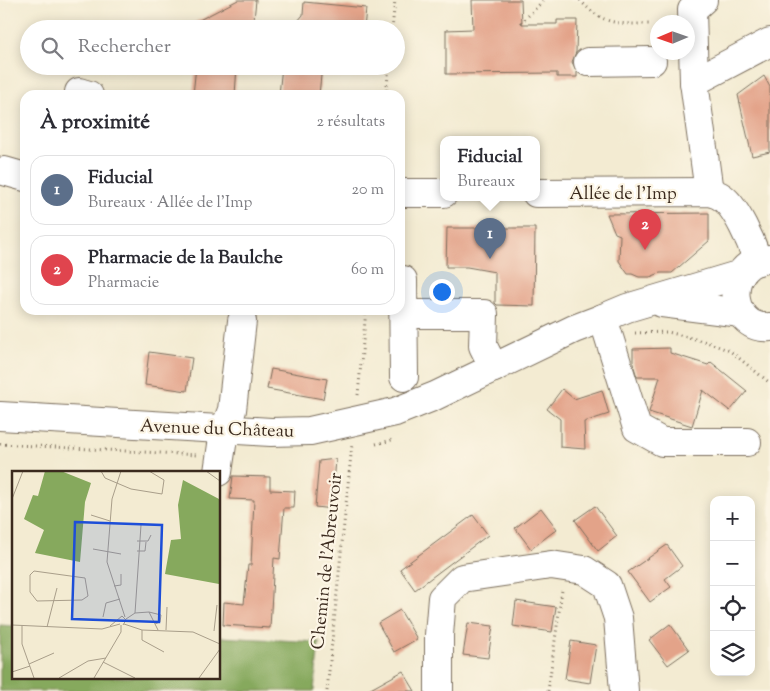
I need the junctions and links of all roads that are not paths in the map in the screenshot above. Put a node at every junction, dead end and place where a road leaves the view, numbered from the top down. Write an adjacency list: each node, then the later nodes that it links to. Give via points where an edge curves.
1 (703, 0): 5 (street, via 692,10)
2 (770, 42): 5 (street)
3 (652, 61): 4 (street)
4 (588, 62)
5 (694, 82): 6 (street)
6 (709, 192): 9 (street, Allée de l'Imp); 10 (street, via 729,204 750,237)
7 (405, 193): 8 (street)
8 (440, 193)
9 (540, 193)
10 (756, 264): 11 (street, Avenue du Château, via 716,283); 16 (street, via 736,283 735,294 736,304)
11 (648, 302): 14 (street, Avenue du Château); 16 (street, Avenue du Château)
12 (405, 314): 17 (street, via 484,314 484,346)
13 (404, 315): 18 (street)
14 (603, 318): 17 (street, Avenue du Château); 21 (street, via 637,428 662,442)
15 (242, 321): 20 (street, via 232,410)
16 (759, 326)
17 (494, 368): 20 (street, Avenue du Château, via 395,412 355,422 310,431)
18 (404, 377)
19 (0, 416): 20 (street, Avenue du Château)
20 (224, 431): 22 (street)
21 (748, 442)
22 (218, 471)
23 (439, 691): 24 (street, via 442,598 462,578 551,565 584,570 606,585 618,618)
24 (624, 691)

